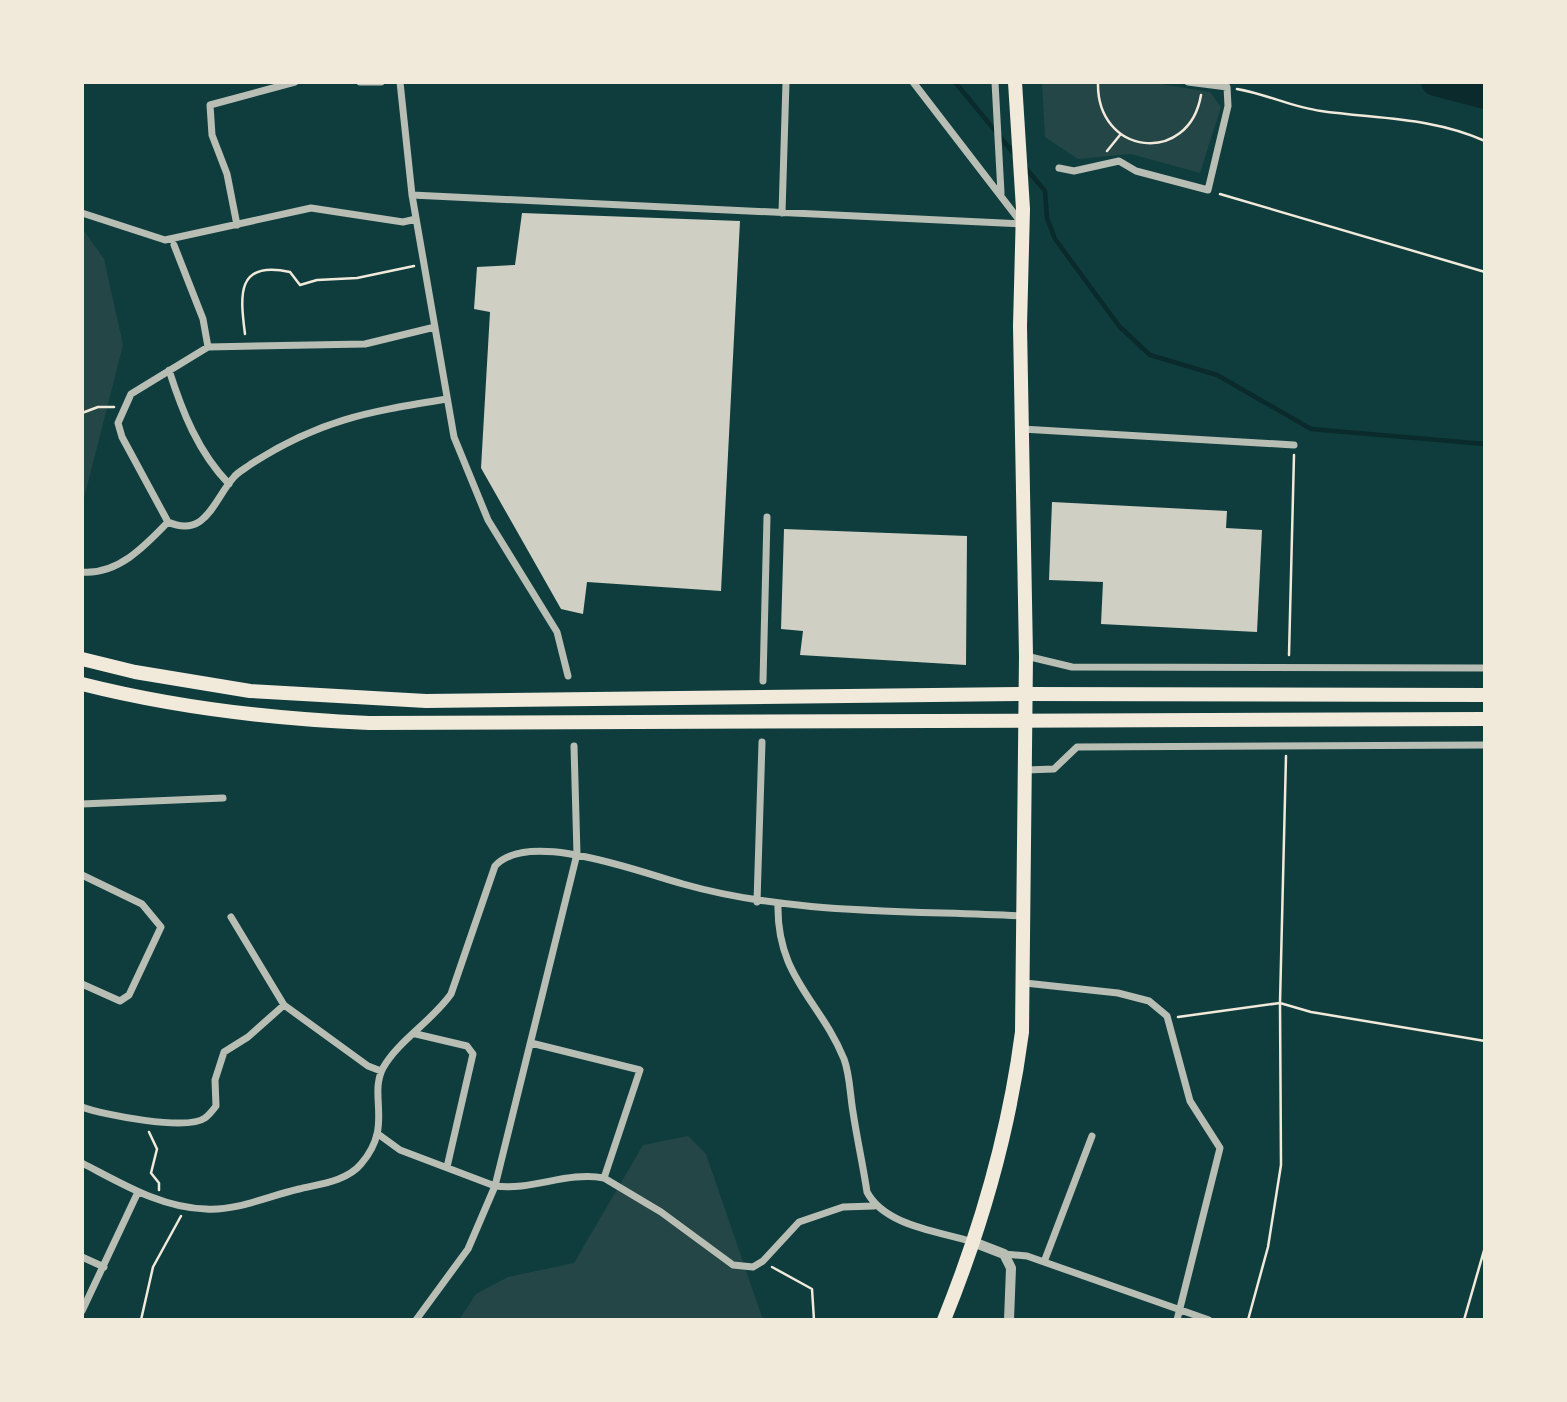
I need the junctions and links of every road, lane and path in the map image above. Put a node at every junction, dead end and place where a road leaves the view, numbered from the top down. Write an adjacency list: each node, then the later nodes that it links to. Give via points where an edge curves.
1 (295, 82): 22 (street, via 210,105 212,135 227,174)
2 (360, 82): 3 (street)
3 (381, 82)
4 (400, 82): 16 (street)
5 (786, 82): 19 (street)
6 (913, 82): 17 (street)
7 (995, 82): 17 (street)
8 (1015, 82): 21 (main road)
9 (1098, 82): 11 (path, via 1108,124 1135,142 1152,145 1183,131 1200,104)
10 (1188, 82): 11 (street)
11 (1203, 85): 12 (street)
12 (1227, 87): 13 (path, via 1320,111 1411,119); 15 (street, via 1228,106)
13 (1485, 141)
14 (1059, 168): 15 (street, via 1074,171 1119,161 1136,171)
15 (1208, 190): 25 (path)
16 (412, 195): 19 (street); 20 (street)
17 (1001, 195): 21 (street)
18 (82, 213): 22 (street, via 166,240)
19 (782, 213): 21 (street)
20 (416, 219): 22 (street, via 403,222 311,208); 24 (street)
21 (1023, 224): 33 (main road)
22 (237, 225)
23 (174, 245): 28 (street, via 203,319)
24 (424, 264): 26 (street); 27 (path, via 300,285 289,272 260,270 248,277 241,299)
25 (1485, 272)
26 (435, 327): 27 (street, via 365,344); 30 (street)
27 (246, 346): 28 (street)
28 (208, 347): 29 (street)
29 (169, 370): 31 (street, via 131,394); 35 (street, via 183,415 210,465)
30 (447, 399): 35 (street, via 355,414 295,437 235,475); 43 (street, via 454,437 488,520 556,632)
31 (124, 407): 32 (path, via 98,407); 37 (street, via 118,423 122,437)
32 (82, 413)
33 (1022, 429): 34 (street); 39 (main road)
34 (1294, 445): 41 (path)
35 (229, 484): 37 (street, via 196,525 182,528)
36 (767, 517): 44 (street)
37 (168, 522): 38 (street, via 121,563)
38 (82, 572)
39 (1026, 656): 41 (street, via 1072,667); 46 (main road)
40 (82, 659): 46 (main road, via 224,688 366,699)
41 (1289, 668): 42 (street)
42 (1485, 668)
43 (568, 676)
44 (763, 681)
45 (82, 684): 49 (main road, via 215,711 369,723)
46 (1026, 694): 47 (main road); 49 (main road)
47 (1485, 695)
48 (1485, 719): 49 (main road)
49 (1026, 722): 54 (main road)
50 (762, 742): 59 (street)
51 (575, 746): 57 (street)
52 (1287, 746): 53 (street); 54 (street, via 1077,747 1054,769); 65 (path)
53 (1485, 746)
54 (1026, 770): 61 (main road)
55 (223, 798): 56 (street)
56 (82, 804)
57 (577, 854): 59 (street); 68 (street, via 518,851 504,855 495,866 451,994); 70 (street)
58 (82, 875): 64 (street, via 142,905 161,927 129,995 120,1001)
59 (757, 902): 60 (street)
60 (778, 903): 61 (street); 83 (street, via 787,961 845,1062 867,1192)
61 (1023, 916): 63 (main road)
62 (231, 917): 66 (street)
63 (1025, 983): 67 (street, via 1118,993 1149,1001); 84 (main road, via 1014,1094 998,1167)
64 (82, 984)
65 (1280, 1003): 67 (path, via 1189,1018); 69 (path); 100 (path, via 1281,1165 1268,1247)
66 (284, 1005): 71 (street, via 368,1066); 73 (street, via 224,1052 215,1080 216,1106 205,1119 190,1123)
67 (1167, 1016): 91 (street, via 1190,1101 1220,1148)
68 (415, 1034): 71 (street); 77 (street, via 467,1046 473,1054)
69 (1485, 1041)
70 (531, 1043): 78 (street, via 640,1070); 79 (street)
71 (382, 1071): 74 (street)
72 (82, 1107): 73 (street, via 105,1116)
73 (138, 1119): 81 (path, via 155,1141 151,1173 159,1183)
74 (377, 1134): 77 (street, via 400,1150); 82 (street, via 360,1165 331,1182 238,1206 206,1210)
75 (1092, 1136): 89 (street)
76 (82, 1163): 80 (street)
77 (447, 1167): 79 (street)
78 (604, 1178): 79 (street, via 587,1175 510,1188); 88 (street, via 661,1212 733,1265 753,1267)
79 (495, 1186): 94 (street, via 468,1249)
80 (138, 1192): 81 (street); 90 (street)
81 (159, 1200): 82 (street)
82 (186, 1206): 93 (path, via 153,1267)
83 (874, 1206): 84 (street, via 892,1217); 88 (street, via 843,1207 799,1222)
84 (973, 1242): 86 (street); 96 (main road)
85 (1485, 1247): 101 (path)
86 (1004, 1254): 89 (street, via 1027,1255); 97 (street, via 1011,1268)
87 (82, 1256): 90 (street)
88 (763, 1261): 95 (path, via 812,1289)
89 (1044, 1262): 91 (street)
90 (104, 1267): 92 (street)
91 (1181, 1310): 98 (street); 99 (street)
92 (82, 1311)
93 (141, 1320)
94 (416, 1320)
95 (814, 1320)
96 (944, 1320)
97 (1009, 1320)
98 (1177, 1320)
99 (1209, 1320)
100 (1248, 1320)
101 (1464, 1320)

